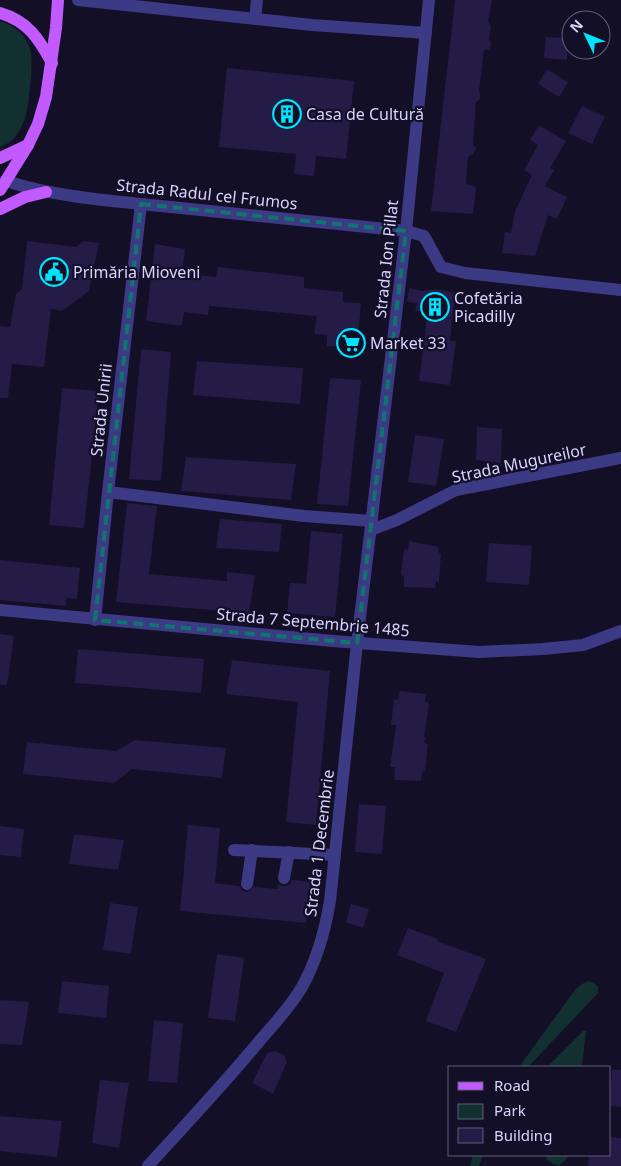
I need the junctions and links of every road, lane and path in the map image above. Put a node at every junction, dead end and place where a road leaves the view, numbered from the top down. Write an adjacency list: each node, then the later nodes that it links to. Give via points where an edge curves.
1 (58, 0): 8 (main road)
2 (78, 0): 6 (street)
3 (257, 0): 6 (street)
4 (429, 0): 7 (street, Strada Ion Pillat)
5 (0, 14): 8 (main road, via 21,23 36,36)
6 (255, 19): 7 (street)
7 (426, 33): 15 (street, Strada Ion Pillat)
8 (52, 63): 9 (main road, via 46,98)
9 (28, 145): 10 (main road); 11 (main road)
10 (0, 158)
11 (2, 183): 12 (street, Strada Radul cel Frumos)
12 (46, 192): 13 (street, Strada Radul cel Frumos); 14 (main road, via 25,197)
13 (141, 204): 15 (street, Strada Radul cel Frumos); 18 (street, Strada Unirii)
14 (0, 209)
15 (406, 231): 16 (street, via 424,236 441,267 466,273); 19 (street, Strada Ion Pillat)
16 (621, 290)
17 (621, 458): 19 (street, Strada Mugureilor, via 456,490 397,520)
18 (108, 492): 19 (street); 21 (street, Strada Unirii)
19 (371, 526): 23 (street, Strada Ion Pillat)
20 (0, 610): 21 (street, Strada 7 Septembrie 1485)
21 (95, 620): 23 (street, Strada 7 Septembrie 1485)
22 (621, 631): 23 (street, Strada 7 Septembrie 1485, via 584,645 543,650 479,652)
23 (357, 643): 27 (street, Strada 1 Decembrie)
24 (234, 850): 25 (street)
25 (252, 850): 26 (street); 29 (street)
26 (289, 852): 27 (street); 28 (street)
27 (335, 855): 30 (street, Strada 1 Decembrie, via 326,926 302,987 252,1051)
28 (284, 878)
29 (247, 884)
30 (148, 1166)

